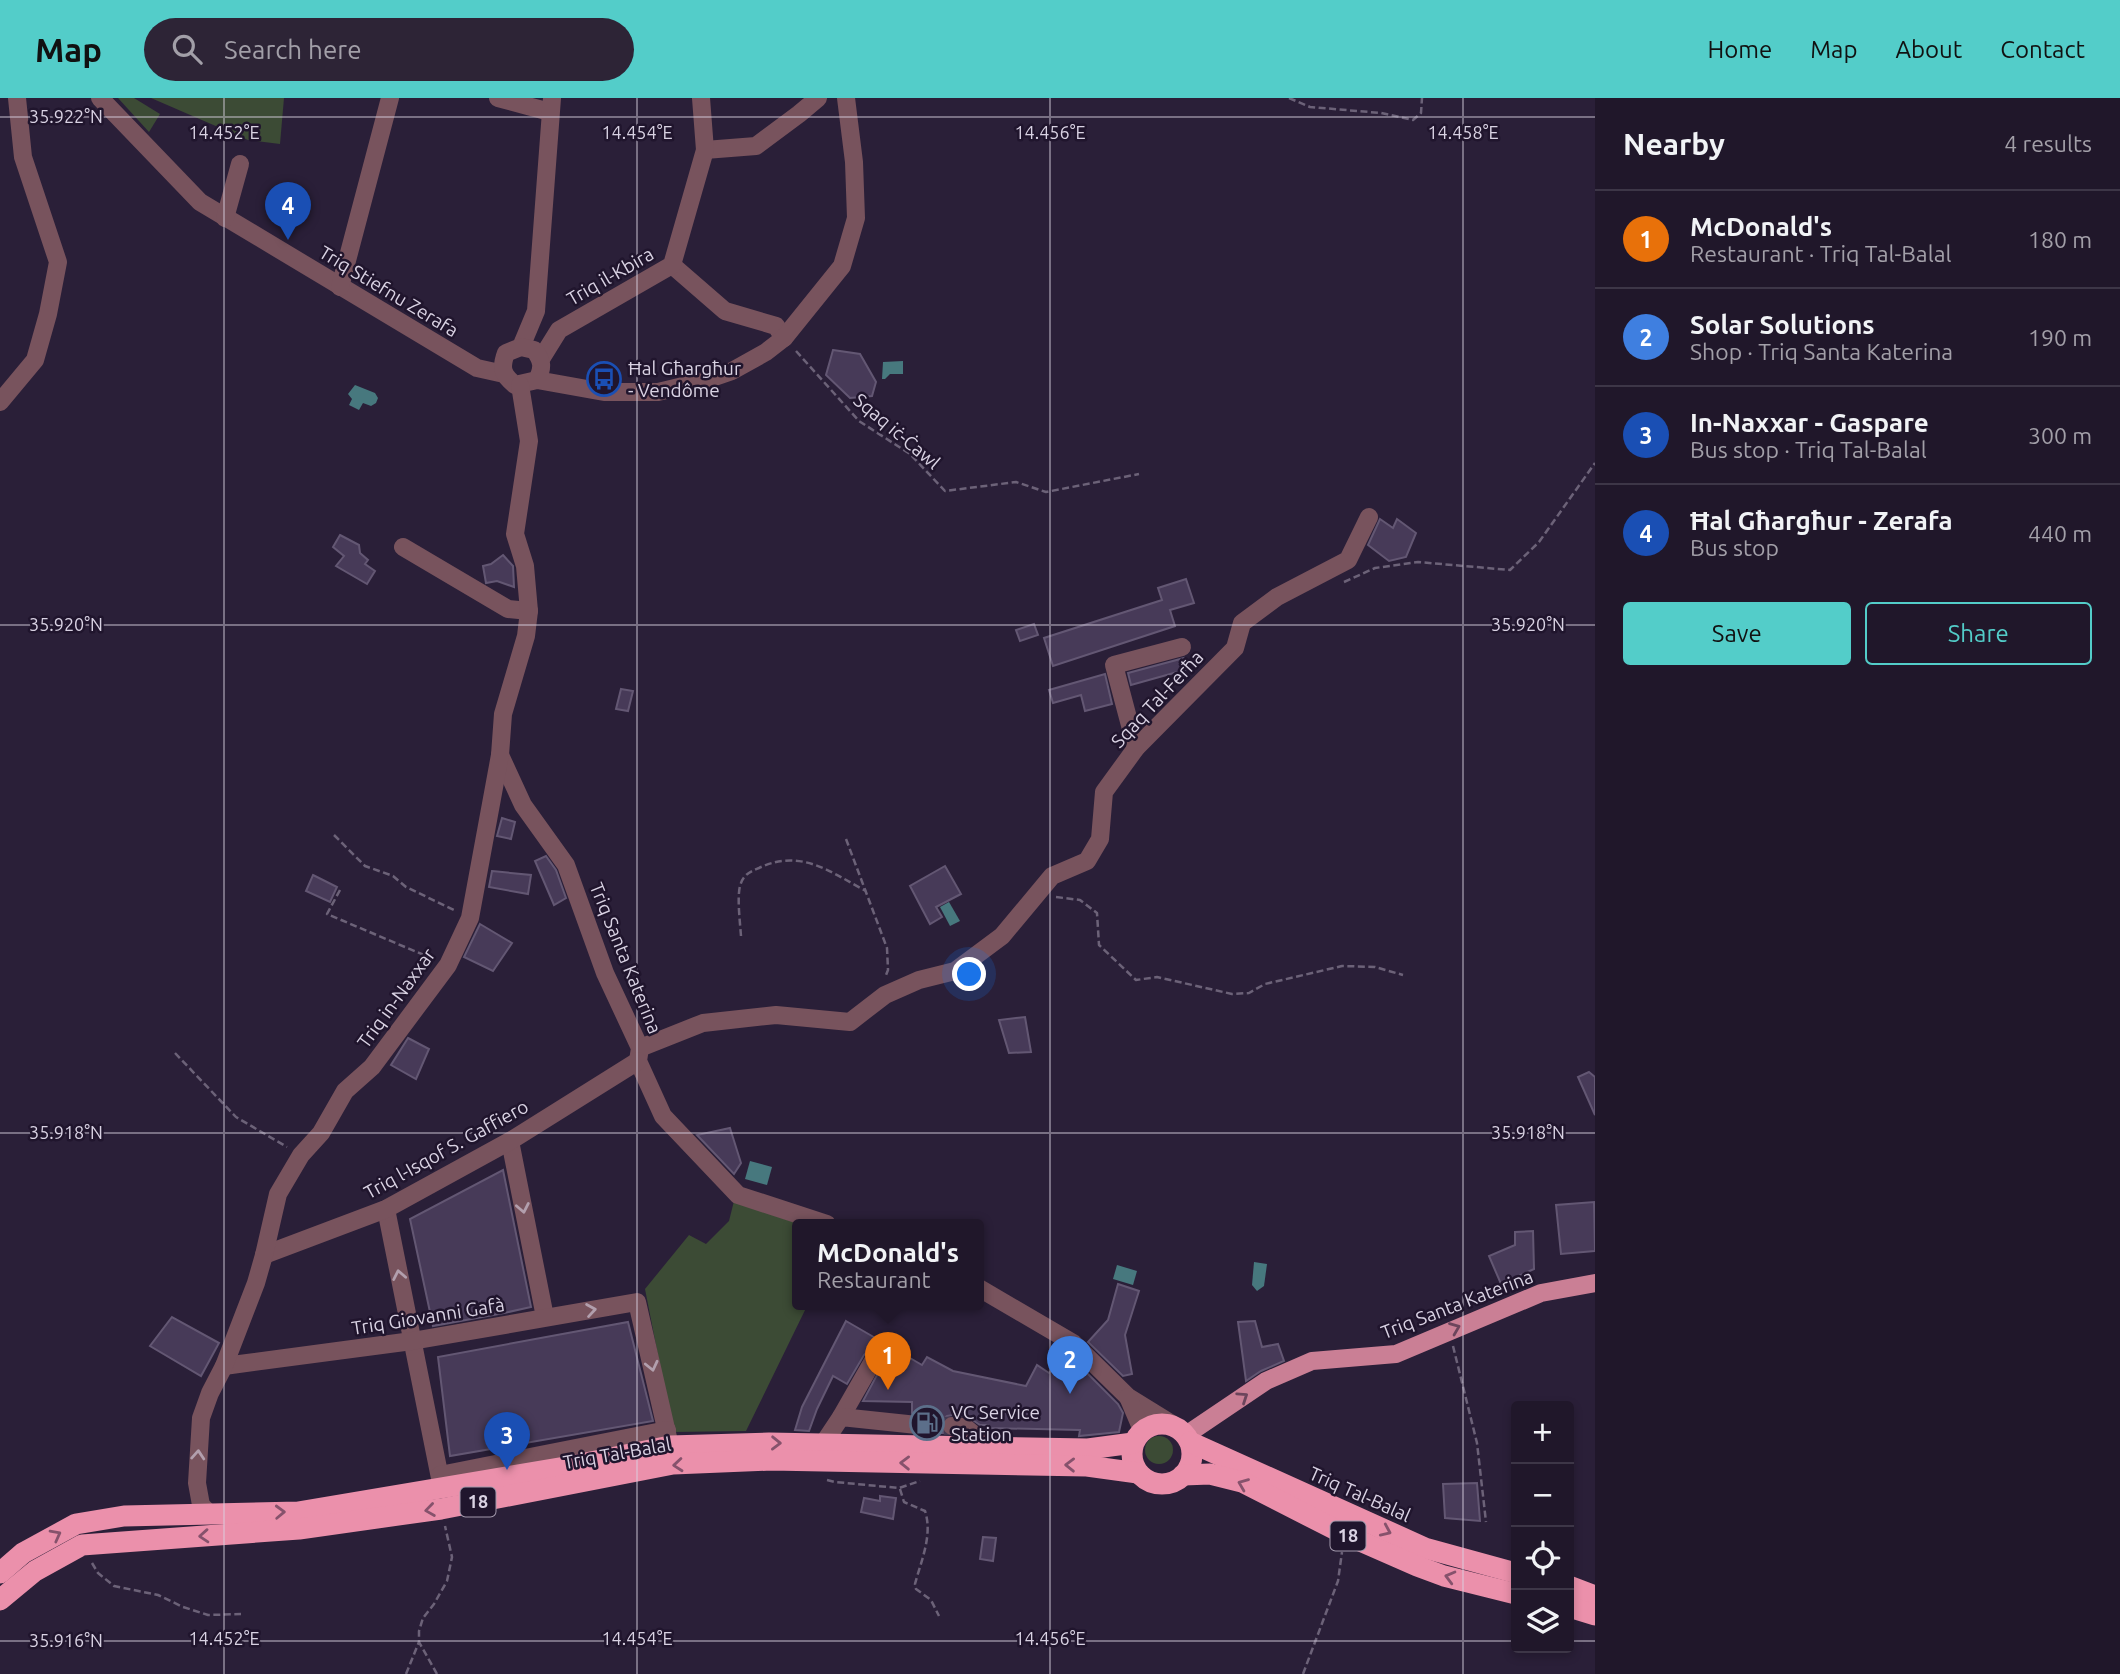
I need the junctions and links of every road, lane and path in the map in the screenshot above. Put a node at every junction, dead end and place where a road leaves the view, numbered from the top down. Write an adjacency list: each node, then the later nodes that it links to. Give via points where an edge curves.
1 (17, 98): 21 (street, via 23,157 58,262 35,360)
2 (100, 98): 13 (street, Triq Stiefnu Zerafa, via 200,202)
3 (390, 98): 15 (street)
4 (498, 98): 10 (street)
5 (701, 98): 11 (street, Triq il-Kbira)
6 (818, 98): 11 (street, via 756,146)
7 (846, 98): 16 (street, via 856,218 842,266)
8 (1289, 98): 9 (path, via 1310,107 1413,120 1421,113)
9 (1422, 98)
10 (551, 105): 17 (street, via 536,311)
11 (705, 150): 14 (street, Triq il-Kbira)
12 (240, 164): 13 (street)
13 (225, 218): 15 (street, Triq Stiefnu Zerafa)
14 (671, 265): 16 (street, via 725,311 776,326); 18 (street, Triq il-Kbira, via 559,330)
15 (340, 287): 19 (street, Triq Stiefnu Zerafa, via 477,368)
16 (785, 338): 20 (street, via 732,371 659,391); 23 (path, Sqaq iċ-Ċawl, via 859,422 910,454 945,491 1016,482 1046,492)
17 (521, 347): 18 (street, via 534,350); 19 (street, via 506,354)
18 (541, 359): 20 (street, via 542,369)
19 (504, 374): 20 (street, via 515,385)
20 (529, 383): 27 (street, Triq in-Naxxar, via 529,440 515,534 525,566)
21 (0, 402)
22 (1595, 463): 26 (path, via 1539,542 1510,570 1418,562 1375,568)
23 (1139, 474)
24 (1370, 517): 29 (street, Sqaq Tal-Ferħa, via 1348,560 1277,597 1242,622 1235,648)
25 (403, 547): 27 (street, via 508,609)
26 (1340, 584)
27 (529, 611): 30 (street, Triq in-Naxxar, via 503,715)
28 (1182, 647): 29 (street, via 1114,665)
29 (1136, 748): 35 (street, Sqaq Tal-Ferħa, via 1104,792 1100,839 1087,861 1052,876)
30 (500, 755): 36 (street, Triq in-Naxxar); 42 (street, Triq Santa Katerina, via 523,805 566,865)
31 (334, 835): 36 (path, via 365,866)
32 (846, 839): 34 (path)
33 (340, 890): 38 (path, via 327,914)
34 (866, 891): 37 (path, via 802,860 769,863 746,874 739,888); 40 (path, via 887,948 882,986)
35 (1038, 895): 39 (path, via 1080,900 1097,913 1099,945 1136,980 1157,977 1232,994 1342,966 1375,967); 40 (street, Sqaq Tal-Ferħa, via 1002,936 955,971)
36 (470, 918): 38 (street, Triq in-Naxxar)
37 (741, 936)
38 (448, 965): 44 (street, Triq in-Naxxar, via 372,1067 345,1091 321,1133)
39 (1403, 975)
40 (886, 995): 42 (street, Sqaq Tal-Ferħa, via 849,1022 776,1015 703,1023)
41 (176, 1053): 44 (path, via 236,1117)
42 (639, 1054): 43 (street, Triq l-Isqof S. Gaffiero); 46 (street, Triq Santa Katerina, via 663,1116 738,1195)
43 (510, 1141): 45 (street, Triq l-Isqof S. Gaffiero); 50 (street, one-way to 50)
44 (301, 1156): 47 (street, Triq in-Naxxar, via 278,1194)
45 (386, 1209): 47 (street, Triq l-Isqof S. Gaffiero); 52 (street, one-way to 45)
46 (812, 1219)
47 (264, 1255): 54 (street, Triq in-Naxxar)
48 (1595, 1283): 51 (main road, Triq Santa Katerina, one-way to 48, via 1541,1293)
49 (984, 1291): 55 (street, via 1073,1343)
50 (545, 1317): 52 (street, Triq Giovanni Gafà); 61 (street, Triq Giovanni Gafà, one-way to 61, via 637,1303)
51 (1449, 1331): 59 (main road, Triq Santa Katerina, one-way to 51, via 1266,1381 1312,1361 1396,1354); 69 (path, via 1477,1443)
52 (411, 1341): 54 (street, Triq Giovanni Gafà); 67 (street)
53 (873, 1361): 56 (street)
54 (224, 1366): 68 (street, Triq in-Naxxar, one-way to 54, via 201,1504 197,1483 201,1418)
55 (1128, 1397): 59 (street); 60 (street)
56 (841, 1417): 57 (street); 62 (street)
57 (917, 1425)
58 (952, 1426): 63 (street, via 965,1427)
59 (1184, 1435): 60 (highway, Triq Tal-Balal / 18, via 1160,1423); 65 (highway, via 1192,1459); 72 (highway, Triq Tal-Balal / 18, one-way to 72, via 1425,1548)
60 (1138, 1436): 63 (highway, Triq Tal-Balal / 18, via 1088,1449); 64 (highway, via 1131,1457)
61 (668, 1438): 62 (highway, Triq Tal-Balal / 18, one-way to 62); 67 (highway, Triq Tal-Balal / 18, via 571,1466)
62 (824, 1444): 63 (highway, Triq Tal-Balal / 18)
63 (991, 1449)
64 (1138, 1472): 65 (highway, Triq Tal-Balal / 18, via 1158,1484); 67 (highway, Triq Tal-Balal / 18, one-way to 67, via 1087,1466 785,1460 673,1464)
65 (1183, 1475): 70 (highway, Triq Tal-Balal / 18, one-way to 65, via 1242,1482 1210,1474)
66 (900, 1488): 81 (path, via 904,1502 925,1511 929,1522 915,1584)
67 (441, 1490): 68 (highway, Triq Tal-Balal / 18, one-way to 67, via 298,1512); 71 (highway, Triq Tal-Balal / 18, one-way to 71, via 299,1529); 82 (path, via 452,1557 447,1581 423,1618)
68 (211, 1515): 73 (highway, Triq Tal-Balal / 18, one-way to 68, via 23,1553 76,1524 124,1516)
69 (1486, 1521)
70 (1344, 1534): 75 (highway, Triq Tal-Balal / 18, one-way to 70, via 1426,1570); 85 (path, via 1338,1581)
71 (81, 1546): 77 (highway, Triq Tal-Balal / 18, via 35,1571); 79 (path, via 98,1573 114,1586 158,1595 208,1615)
72 (1511, 1572)
73 (0, 1573)
74 (1574, 1588): 76 (highway)
75 (1511, 1593)
76 (1595, 1596)
77 (0, 1600)
78 (1574, 1609): 80 (highway)
79 (241, 1614)
80 (1595, 1615)
81 (939, 1616)
82 (419, 1642): 83 (path); 84 (path)
83 (406, 1674)
84 (437, 1674)
85 (1303, 1674)

